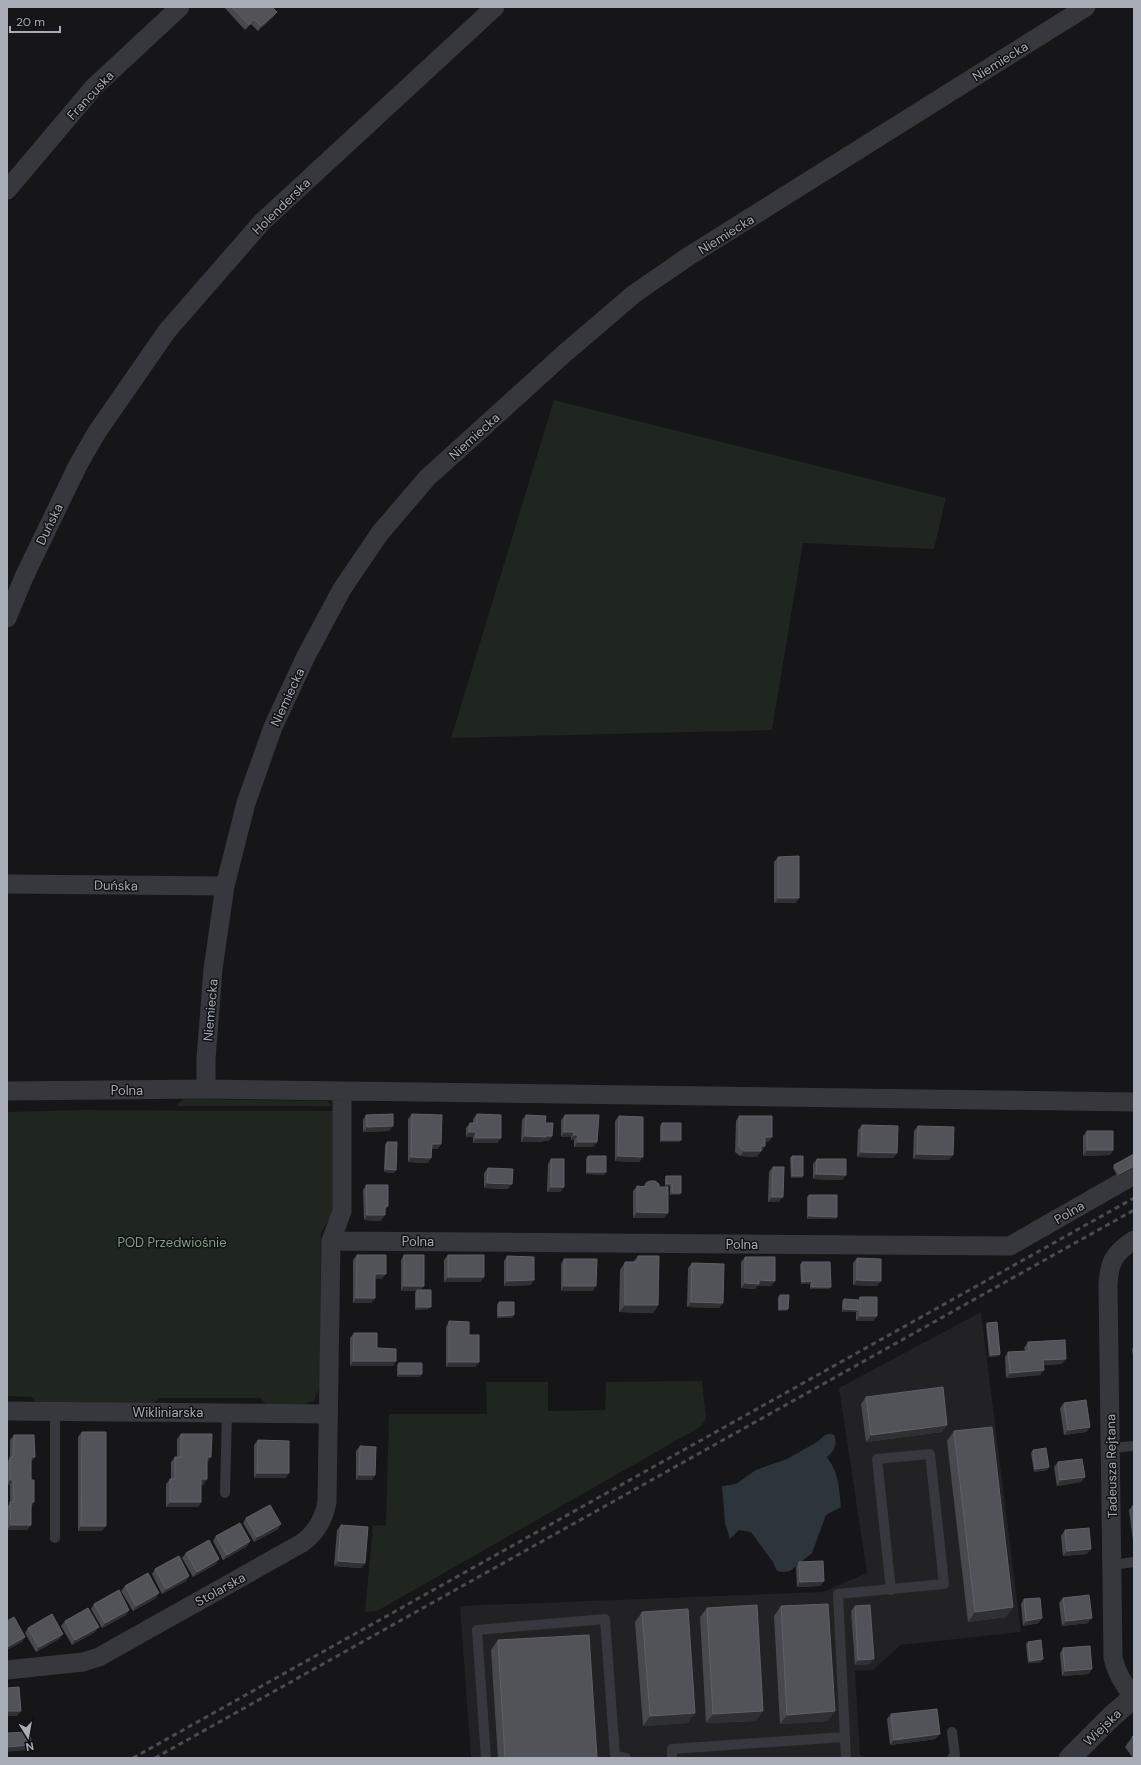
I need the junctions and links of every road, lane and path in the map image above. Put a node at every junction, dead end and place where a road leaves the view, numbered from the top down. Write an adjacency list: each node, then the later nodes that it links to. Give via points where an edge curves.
1 (180, 7): 5 (street, Francuska, via 94,87)
2 (495, 7): 6 (street, Holenderska, via 262,222 167,331)
3 (1086, 7): 4 (street, Niemiecka)
4 (1064, 13): 9 (street, Niemiecka, via 634,294 427,478 376,539 342,589 306,656 273,727 246,803)
5 (7, 190)
6 (97, 432): 7 (street, Duńska, via 74,472)
7 (7, 618)
8 (7, 884): 9 (street, Duńska)
9 (225, 886): 10 (street, Niemiecka, via 213,969)
10 (206, 1089): 11 (street, Polna); 12 (street, Polna)
11 (7, 1091)
12 (342, 1091): 13 (street, Polna); 16 (street, via 342,1211)
13 (1134, 1102)
14 (1134, 1175): 16 (street, Polna, via 1010,1246)
15 (1134, 1240): 22 (street, Tadeusza Rejtana, via 1119,1251 1109,1269)
16 (331, 1241): 20 (street)
17 (7, 1411): 18 (street, Wikliniarska)
18 (54, 1412): 19 (street, Wikliniarska); 24 (lane)
19 (227, 1412): 20 (street, Wikliniarska); 23 (lane)
20 (328, 1414): 28 (street, Stolarska, via 327,1502 321,1522 310,1537 99,1657 83,1662)
21 (1134, 1446): 22 (lane)
22 (1111, 1448): 26 (street, Tadeusza Rejtana)
23 (225, 1494)
24 (55, 1538)
25 (1134, 1562): 26 (lane)
26 (1112, 1565): 29 (street, Tadeusza Rejtana, via 1113,1658 1120,1679)
27 (891, 1590): 27 (lane, via 944,1584 930,1454 878,1459); 31 (lane, via 838,1594)
28 (7, 1670)
29 (1134, 1697): 37 (street, Wiejska)
30 (952, 1732): 36 (lane, via 955,1755)
31 (844, 1737): 34 (lane, via 672,1750); 35 (lane)
32 (486, 1758): 33 (lane, via 477,1630 605,1619 615,1756)
33 (626, 1758)
34 (672, 1758)
35 (846, 1758)
36 (952, 1758)
37 (1070, 1758)

